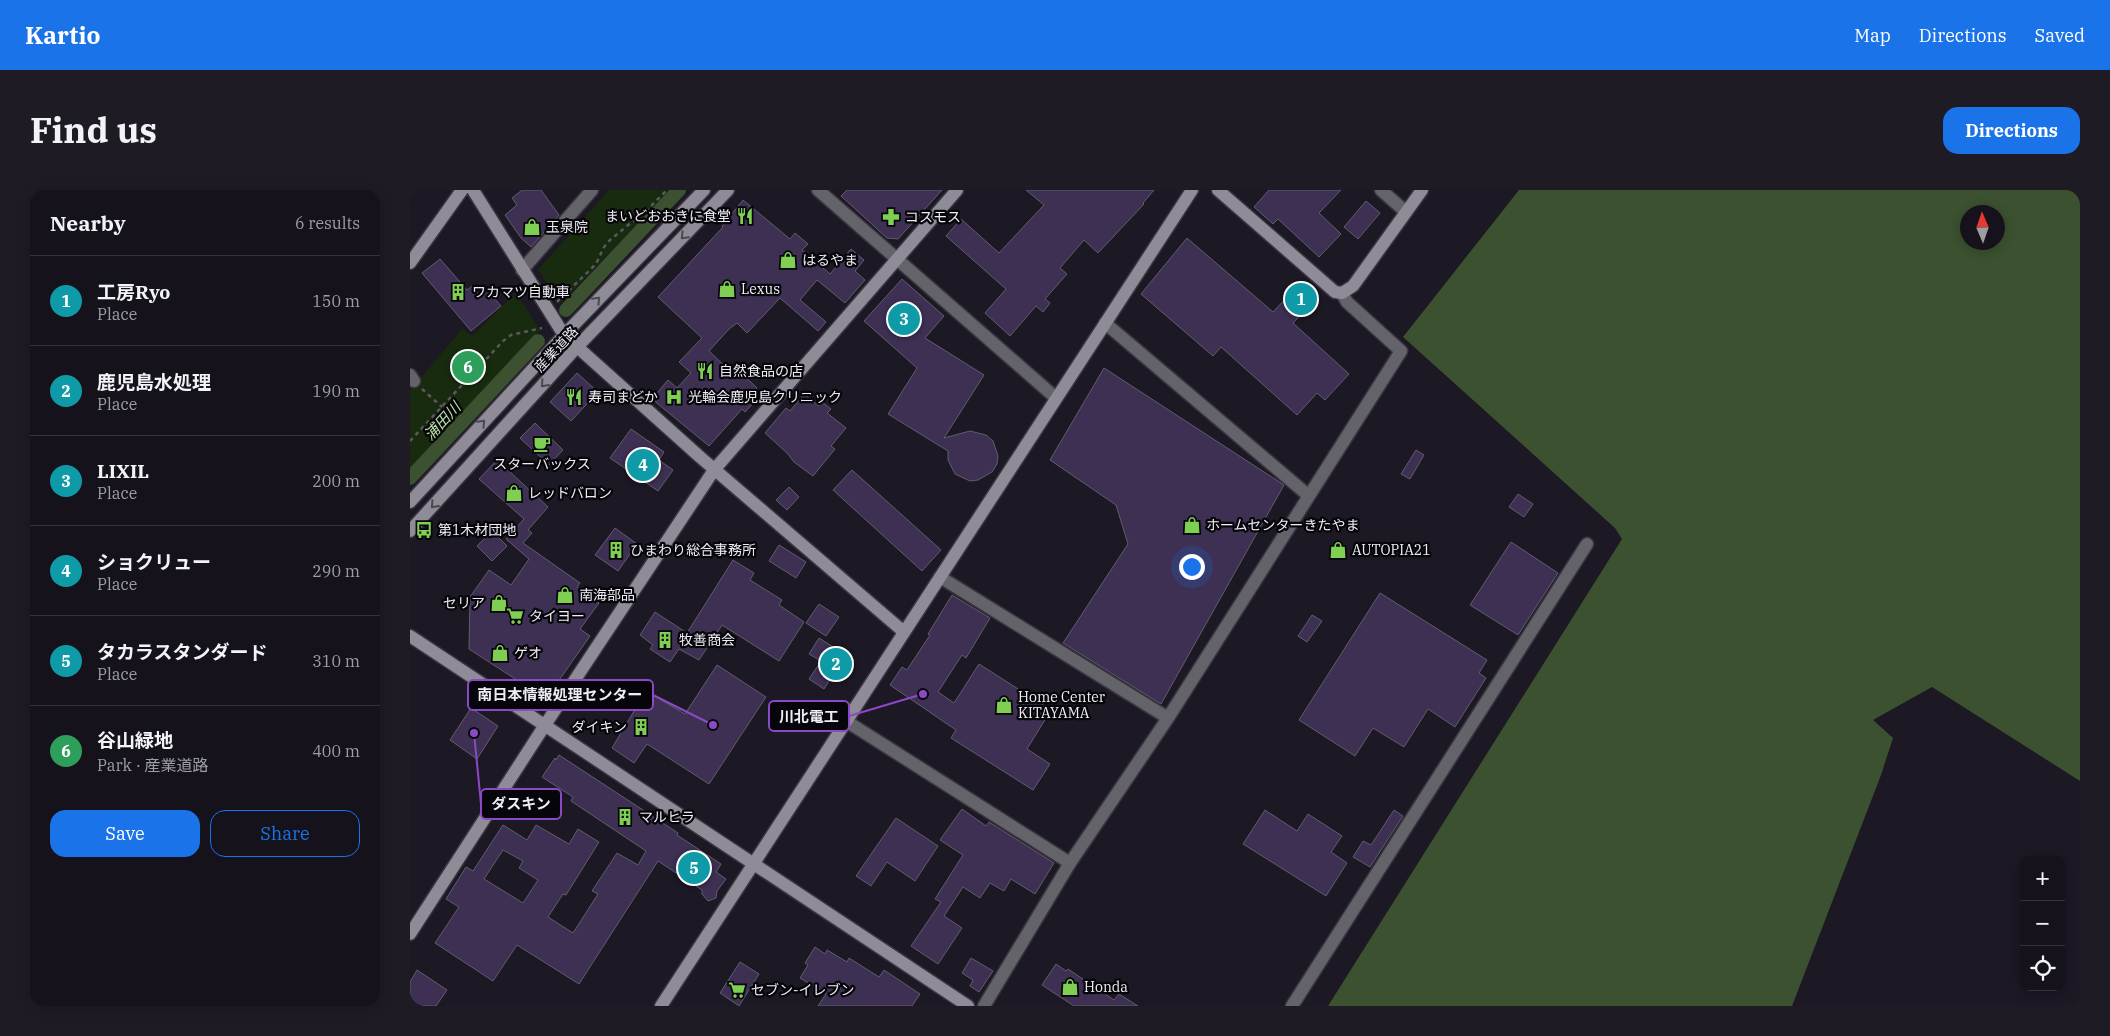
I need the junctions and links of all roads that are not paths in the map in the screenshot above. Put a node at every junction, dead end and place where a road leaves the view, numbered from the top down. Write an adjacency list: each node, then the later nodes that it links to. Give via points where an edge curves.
1 (462, 190): 14 (street)
2 (473, 190): 15 (street)
3 (592, 190): 15 (street)
4 (704, 190): 18 (street, 産業道路, one-way to 4)
5 (728, 190): 19 (street, 産業道路, one-way to 19)
6 (818, 190): 13 (street)
7 (957, 190): 13 (street)
8 (1192, 190): 17 (street)
9 (1218, 190): 16 (street, via 1336,292)
10 (1381, 190): 12 (street)
11 (1422, 190): 12 (street)
12 (1406, 212): 16 (street, via 1352,286)
13 (898, 260): 20 (street); 21 (street)
14 (410, 263)
15 (522, 270): 18 (street)
16 (1342, 293): 22 (street, via 1347,302 1402,351)
17 (1106, 322): 20 (street); 22 (street)
18 (564, 335): 19 (street); 23 (street, 産業道路, one-way to 18)
19 (576, 348): 21 (street); 24 (street, 産業道路, one-way to 24)
20 (1056, 398): 26 (street)
21 (714, 470): 27 (street); 31 (street)
22 (1309, 496): 29 (street)
23 (410, 502)
24 (410, 531)
25 (1587, 544): 38 (street)
26 (940, 577): 27 (street); 29 (street)
27 (904, 632): 30 (street)
28 (410, 636): 31 (street)
29 (1168, 718): 32 (street)
30 (846, 721): 32 (street); 33 (street)
31 (545, 725): 33 (street); 34 (street)
32 (1070, 863): 37 (street)
33 (754, 864): 35 (street); 36 (street)
34 (410, 934)
35 (662, 1006)
36 (968, 1006)
37 (984, 1006)
38 (1292, 1006)

